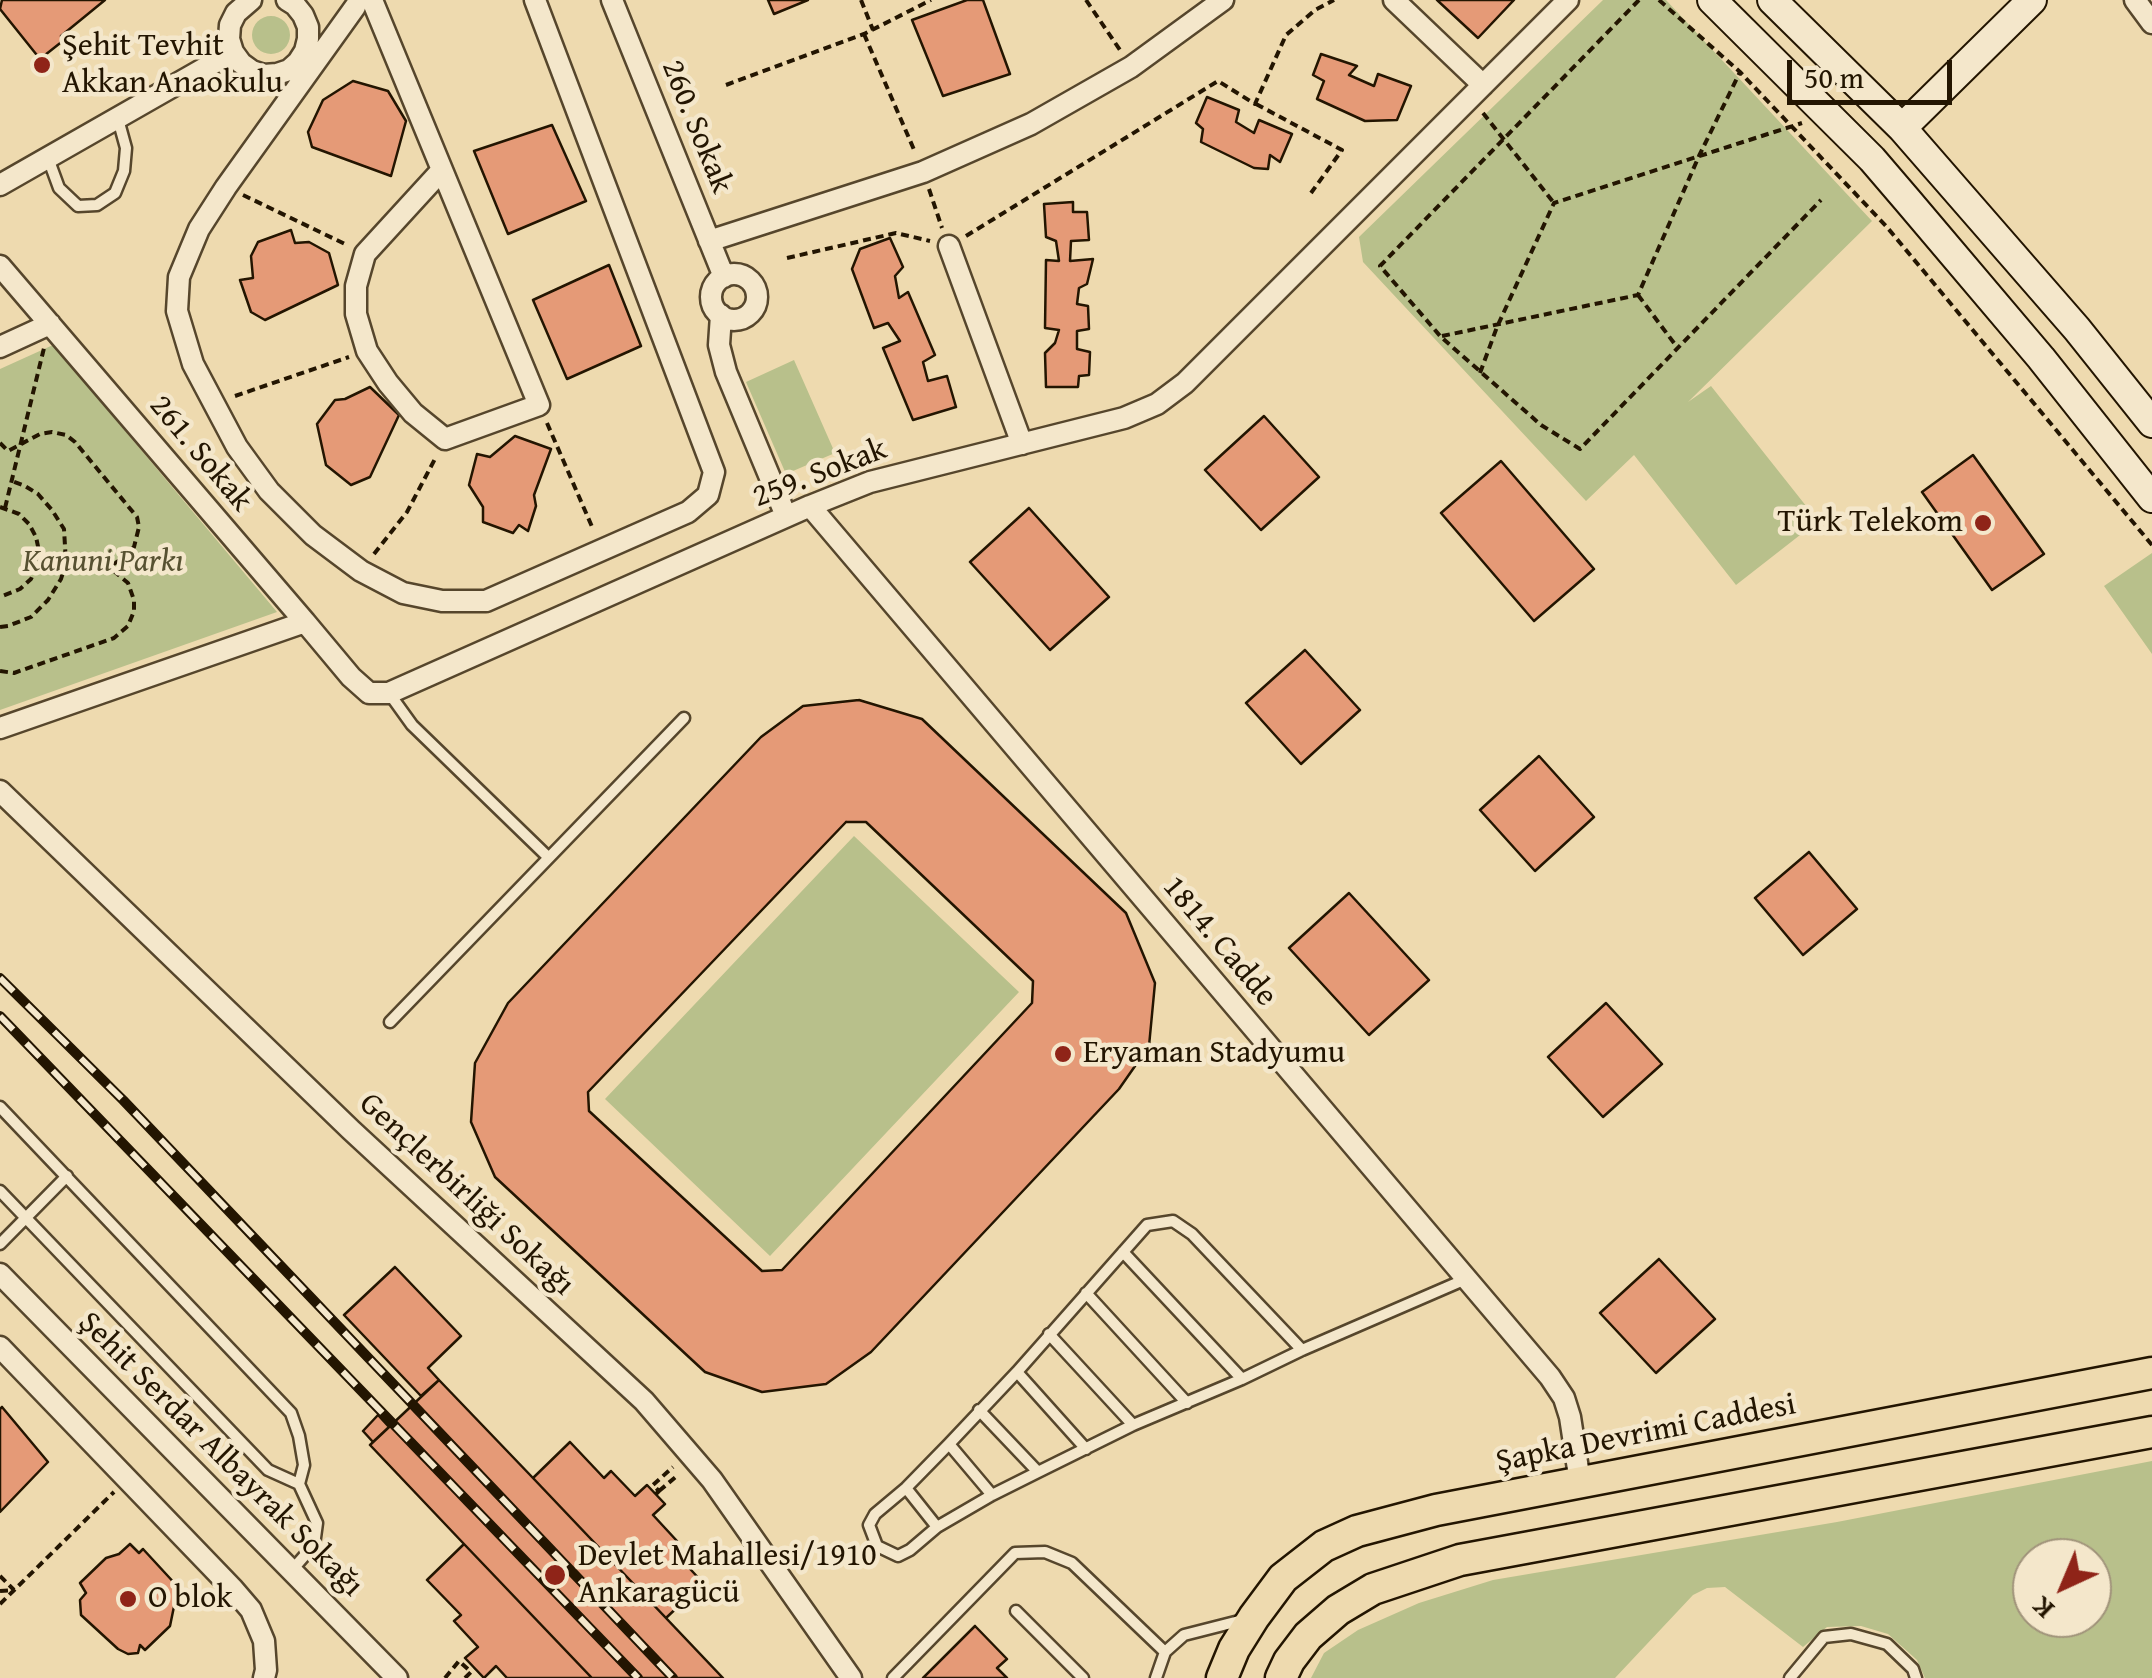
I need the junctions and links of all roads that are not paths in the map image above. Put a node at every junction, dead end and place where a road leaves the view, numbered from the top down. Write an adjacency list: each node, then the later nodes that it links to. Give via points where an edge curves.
1 (251, 0): 15 (street, via 230,25)
2 (287, 0): 14 (street)
3 (535, 0): 12 (street, via 714,472 708,495 688,512 486,601 403,593 313,536 236,447 194,364 177,311 179,277 199,229)
4 (612, 0): 22 (street, 260. Sokak)
5 (1223, 0): 22 (street, via 1132,66 1031,124 923,172)
6 (1394, 0): 16 (street)
7 (1568, 0): 16 (street, 259. Sokak)
8 (1712, 0): 31 (main road, via 1896,187)
9 (1772, 0): 18 (main road)
10 (2032, 0): 18 (main road)
11 (2134, 0): 13 (street)
12 (366, 2): 14 (street); 20 (street)
13 (2152, 23)
14 (308, 26): 15 (street, via 305,52 289,70 264,75)
15 (233, 52): 17 (street)
16 (1477, 92): 30 (street, 259. Sokak, via 1185,383 1124,418)
17 (118, 118): 19 (street); 19 (lane, via 124,171 114,193 97,205 78,206 59,188)
18 (1902, 128): 29 (main road)
19 (48, 158): 21 (street)
20 (441, 171): 20 (street, via 365,254 356,314 388,383 445,440 539,405)
21 (0, 185)
22 (710, 241): 25 (street, 260. Sokak)
23 (948, 246): 30 (street)
24 (0, 266): 27 (street, 261. Sokak)
25 (724, 277): 26 (street, 260. Sokak, via 712,295); 26 (street, via 745,277 757,295 754,309 742,318)
26 (720, 315): 33 (street, 260. Sokak, via 718,345 726,372)
27 (50, 324): 28 (street); 34 (street, 261. Sokak)
28 (0, 347)
29 (2152, 423)
30 (1022, 444): 32 (street, 259. Sokak, via 870,482)
31 (2152, 498)
32 (810, 506): 33 (street, 259. Sokak); 48 (street, 1814. Cadde)
33 (786, 516): 35 (street, 259. Sokak)
34 (304, 622): 35 (street, via 368,693); 37 (street)
35 (389, 693): 39 (lane, via 412,725)
36 (684, 718): 39 (lane)
37 (0, 728)
38 (0, 791): 74 (street, Gençlerbirliği Sokağı, via 644,1401 712,1480)
39 (548, 857): 40 (lane)
40 (390, 1022)
41 (0, 1107): 42 (lane)
42 (67, 1176): 44 (lane); 64 (lane, via 290,1413 304,1465)
43 (0, 1191): 44 (lane)
44 (27, 1218): 45 (lane); 64 (lane, via 268,1470)
45 (0, 1244)
46 (1122, 1252): 49 (lane); 52 (lane, via 1147,1225 1173,1220); 55 (lane)
47 (0, 1274): 68 (street, Şehit Serdar Albayrak Sokağı)
48 (1466, 1278): 52 (lane); 63 (street, 1814. Cadde, via 1564,1398)
49 (1086, 1292): 50 (lane); 56 (lane)
50 (1049, 1334): 53 (lane); 58 (lane)
51 (0, 1347): 73 (street, via 251,1610 264,1640)
52 (1302, 1350): 55 (lane)
53 (1017, 1372): 57 (lane); 61 (lane)
54 (2152, 1373): 63 (main road, Şapka Devrimi Caddesi)
55 (1242, 1379): 56 (lane)
56 (1187, 1402): 58 (lane)
57 (979, 1410): 60 (lane); 62 (lane)
58 (1133, 1426): 61 (lane)
59 (2152, 1432): 79 (main road, via 1460,1560 1373,1589 1338,1610 1308,1636)
60 (949, 1444): 65 (lane); 66 (lane)
61 (1086, 1449): 62 (lane)
62 (1038, 1472): 66 (lane)
63 (1580, 1482): 70 (main road, Şapka Devrimi Caddesi, via 1357,1531 1324,1546 1283,1578)
64 (299, 1484): 68 (lane, via 318,1522 314,1545)
65 (906, 1488): 67 (lane); 67 (lane, via 869,1525 877,1546 898,1556)
66 (992, 1495): 67 (lane)
67 (937, 1527)
68 (292, 1570): 72 (street, Şehit Serdar Albayrak Sokağı)
69 (1016, 1611): 76 (lane)
70 (1254, 1617): 71 (lane, via 1184,1634); 78 (main road, Şapka Devrimi Caddesi)
71 (1165, 1652): 75 (lane, via 1072,1563 1045,1552 1015,1553); 77 (lane)
72 (390, 1675)
73 (264, 1678)
74 (851, 1678)
75 (893, 1678)
76 (1082, 1678)
77 (1156, 1678)
78 (1222, 1678)
79 (1281, 1678)
80 (1790, 1678): 81 (lane, via 1824,1637 1851,1634 1887,1644)
81 (1916, 1678)

